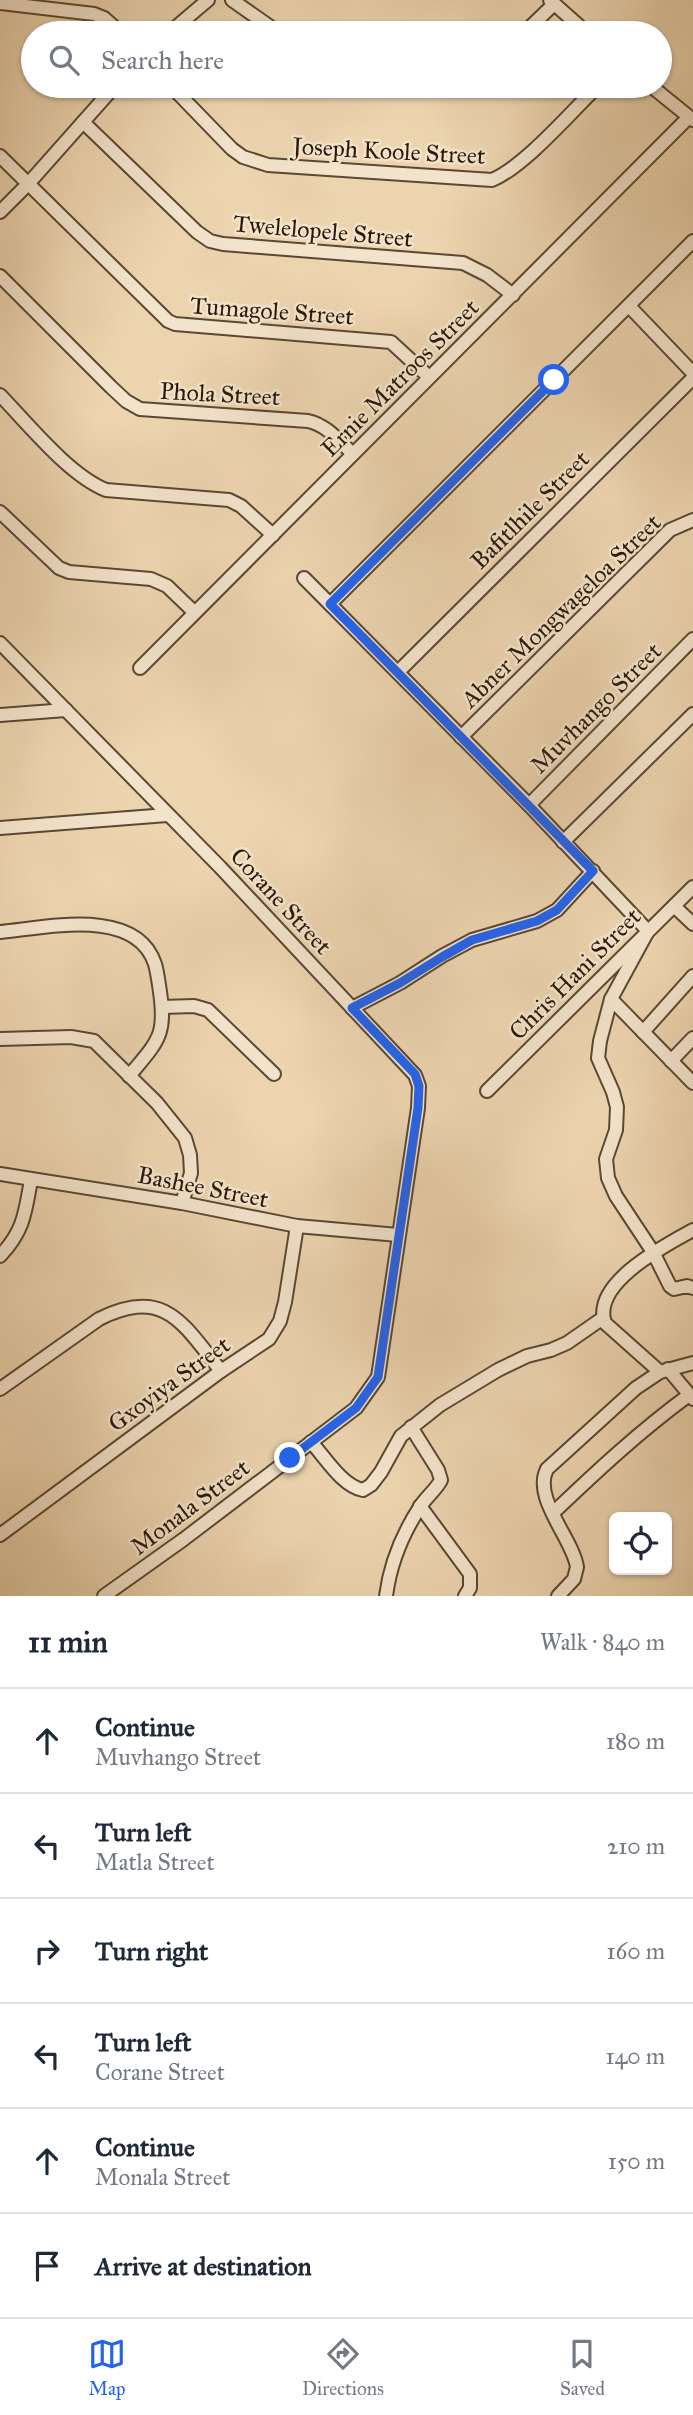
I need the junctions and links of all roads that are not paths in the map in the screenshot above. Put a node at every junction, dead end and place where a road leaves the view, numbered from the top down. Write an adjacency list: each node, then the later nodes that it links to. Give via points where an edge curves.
1 (208, 0): 6 (street)
2 (232, 0): 7 (street)
3 (551, 2): 8 (street); 9 (street)
4 (0, 3): 5 (street, via 94,14)
5 (107, 21)
6 (183, 21)
7 (262, 21)
8 (534, 21)
9 (573, 21)
10 (104, 98): 15 (street)
11 (183, 98): 12 (street, Joseph Koole Street, via 232,149 254,161 492,180 519,163)
12 (586, 98)
13 (666, 98): 14 (street)
14 (691, 119): 21 (street, Ernie Matroos Street)
15 (83, 122): 17 (street); 21 (street, Twelelopele Street, via 210,241 463,263)
16 (0, 156): 17 (street, Tumagole Street)
17 (29, 184): 18 (street); 24 (street, Tumagole Street, via 168,321 391,342)
18 (0, 212)
19 (693, 241): 22 (street)
20 (0, 276): 26 (street, Phola Street, via 111,387 140,409 318,423)
21 (513, 295): 24 (street, Ernie Matroos Street)
22 (629, 306): 23 (street); 31 (street)
23 (693, 376): 36 (street, Bafitlhile Street)
24 (429, 377): 26 (street, Ernie Matroos Street)
25 (0, 395): 29 (street, via 95,485 106,490 229,500)
26 (353, 454): 29 (street, Ernie Matroos Street)
27 (0, 512): 32 (street, via 59,568 151,579 167,586)
28 (693, 520): 40 (street, Abner Mongwageloa Street, via 670,530)
29 (273, 535): 32 (street, Ernie Matroos Street)
30 (304, 578): 31 (street)
31 (330, 604): 36 (street)
32 (194, 612): 35 (street, Ernie Matroos Street)
33 (693, 639): 41 (street, Muvhango Street)
34 (0, 643): 37 (street, Corane Street)
35 (140, 668)
36 (398, 672): 40 (street)
37 (66, 710): 39 (street); 42 (street, Corane Street)
38 (693, 713): 44 (street)
39 (0, 715)
40 (461, 737): 41 (street)
41 (529, 805): 44 (street)
42 (167, 815): 43 (street); 54 (street, Corane Street)
43 (0, 828)
44 (563, 842): 45 (street)
45 (593, 871): 49 (street); 54 (street, via 557,910 537,921 472,940)
46 (693, 887): 47 (street, Chris Hani Street)
47 (674, 906): 48 (street); 49 (street, Chris Hani Street)
48 (693, 924)
49 (648, 931): 52 (street); 62 (street, Chris Hani Street)
50 (0, 932): 53 (street, via 89,924 121,930 146,948 155,963)
51 (693, 976): 55 (street)
52 (611, 999): 55 (street); 69 (street, via 598,1058 617,1107 616,1130 606,1159 608,1178)
53 (162, 1007): 59 (street, via 208,1010); 60 (street, via 159,1041)
54 (352, 1008): 68 (street, Corane Street, via 415,1074 419,1086)
55 (643, 1032): 58 (street)
56 (693, 1038): 58 (street)
57 (0, 1039): 60 (street, via 94,1041)
58 (671, 1060): 61 (street)
59 (274, 1074)
60 (130, 1076): 65 (street, via 185,1138 191,1172)
61 (693, 1083)
62 (487, 1091)
63 (0, 1174): 64 (street, Bashee Street)
64 (31, 1180): 65 (street, Bashee Street); 70 (street, via 24,1222)
65 (182, 1203): 66 (street, Bashee Street)
66 (296, 1226): 68 (street, Bashee Street); 74 (street, Gxoyiya Street, via 280,1321 269,1339)
67 (693, 1230): 69 (street)
68 (398, 1235): 79 (street, Monala Street, via 378,1377 356,1408)
69 (653, 1252): 71 (street, via 670,1286); 72 (street, via 615,1287)
70 (0, 1256)
71 (693, 1288)
72 (603, 1318): 75 (street); 78 (street, via 567,1343 498,1370)
73 (693, 1363): 75 (street)
74 (221, 1371): 76 (street, via 164,1310 134,1306 99,1319); 82 (street, Gxoyiya Street)
75 (664, 1371): 77 (street); 81 (street, via 636,1388 547,1469 544,1485)
76 (0, 1389)
77 (691, 1397): 81 (street, via 650,1423)
78 (411, 1427): 79 (street, via 393,1447 376,1479 363,1490 344,1479); 80 (street, via 441,1475 438,1486)
79 (311, 1442): 83 (street, Monala Street)
80 (420, 1506): 84 (street, via 399,1546); 85 (street, via 470,1574)
81 (553, 1513): 86 (street, via 577,1567 574,1578)
82 (0, 1535)
83 (104, 1596)
84 (386, 1596)
85 (465, 1596)
86 (558, 1596)

